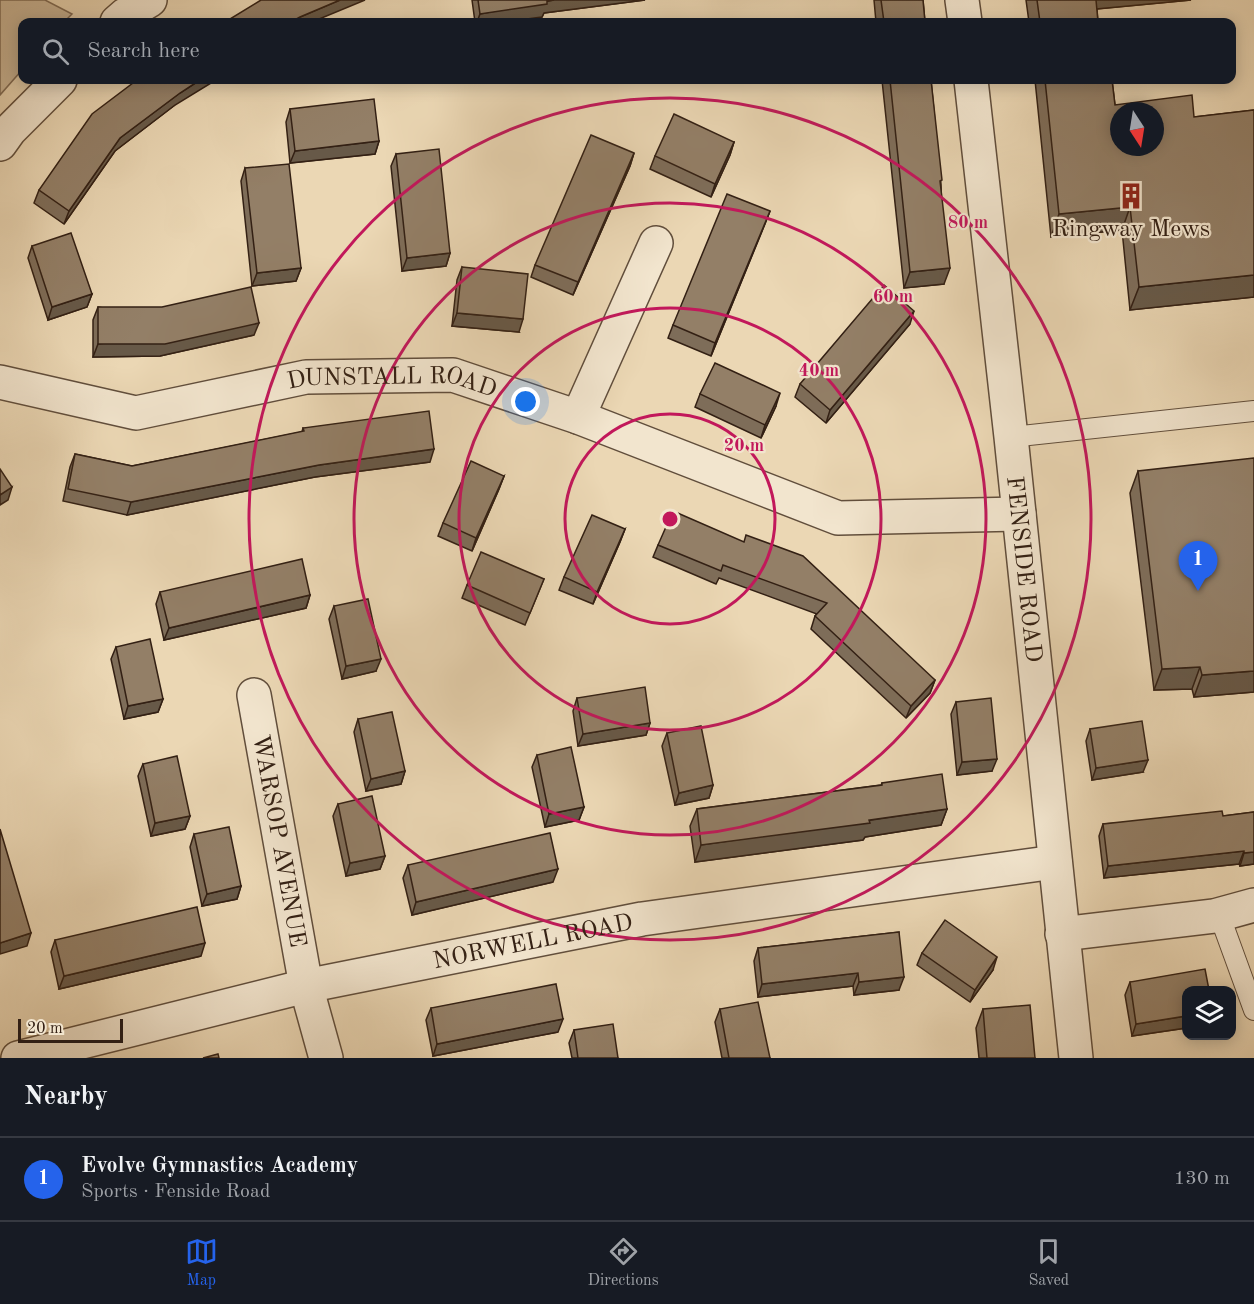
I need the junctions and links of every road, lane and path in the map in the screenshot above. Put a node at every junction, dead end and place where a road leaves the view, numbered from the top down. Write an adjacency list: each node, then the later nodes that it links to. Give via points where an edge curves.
1 (150, 0): 3 (street)
2 (963, 0): 4 (street)
3 (122, 18)
4 (965, 18)
5 (56, 84): 7 (street)
6 (971, 84): 12 (street, FENSIDE ROAD)
7 (0, 144)
8 (657, 243): 11 (street)
9 (0, 382): 11 (street, DUNSTALL ROAD, via 136,413 306,377 453,375)
10 (1254, 411): 12 (lane)
11 (578, 417): 13 (street, DUNSTALL ROAD, via 838,518)
12 (1011, 437): 13 (street, FENSIDE ROAD)
13 (1019, 514): 15 (street, FENSIDE ROAD)
14 (254, 695): 19 (street, WARSOP AVENUE)
15 (1055, 862): 18 (street, FENSIDE ROAD); 19 (street, NORWELL ROAD, via 642,919)
16 (1254, 905): 17 (street)
17 (1219, 914): 18 (street); 20 (lane)
18 (1062, 934): 23 (street, FENSIDE ROAD)
19 (306, 986): 21 (street, NORWELL ROAD); 22 (street, WARSOP AVENUE)
20 (1254, 1011)
21 (18, 1058)
22 (326, 1058)
23 (1076, 1058)

